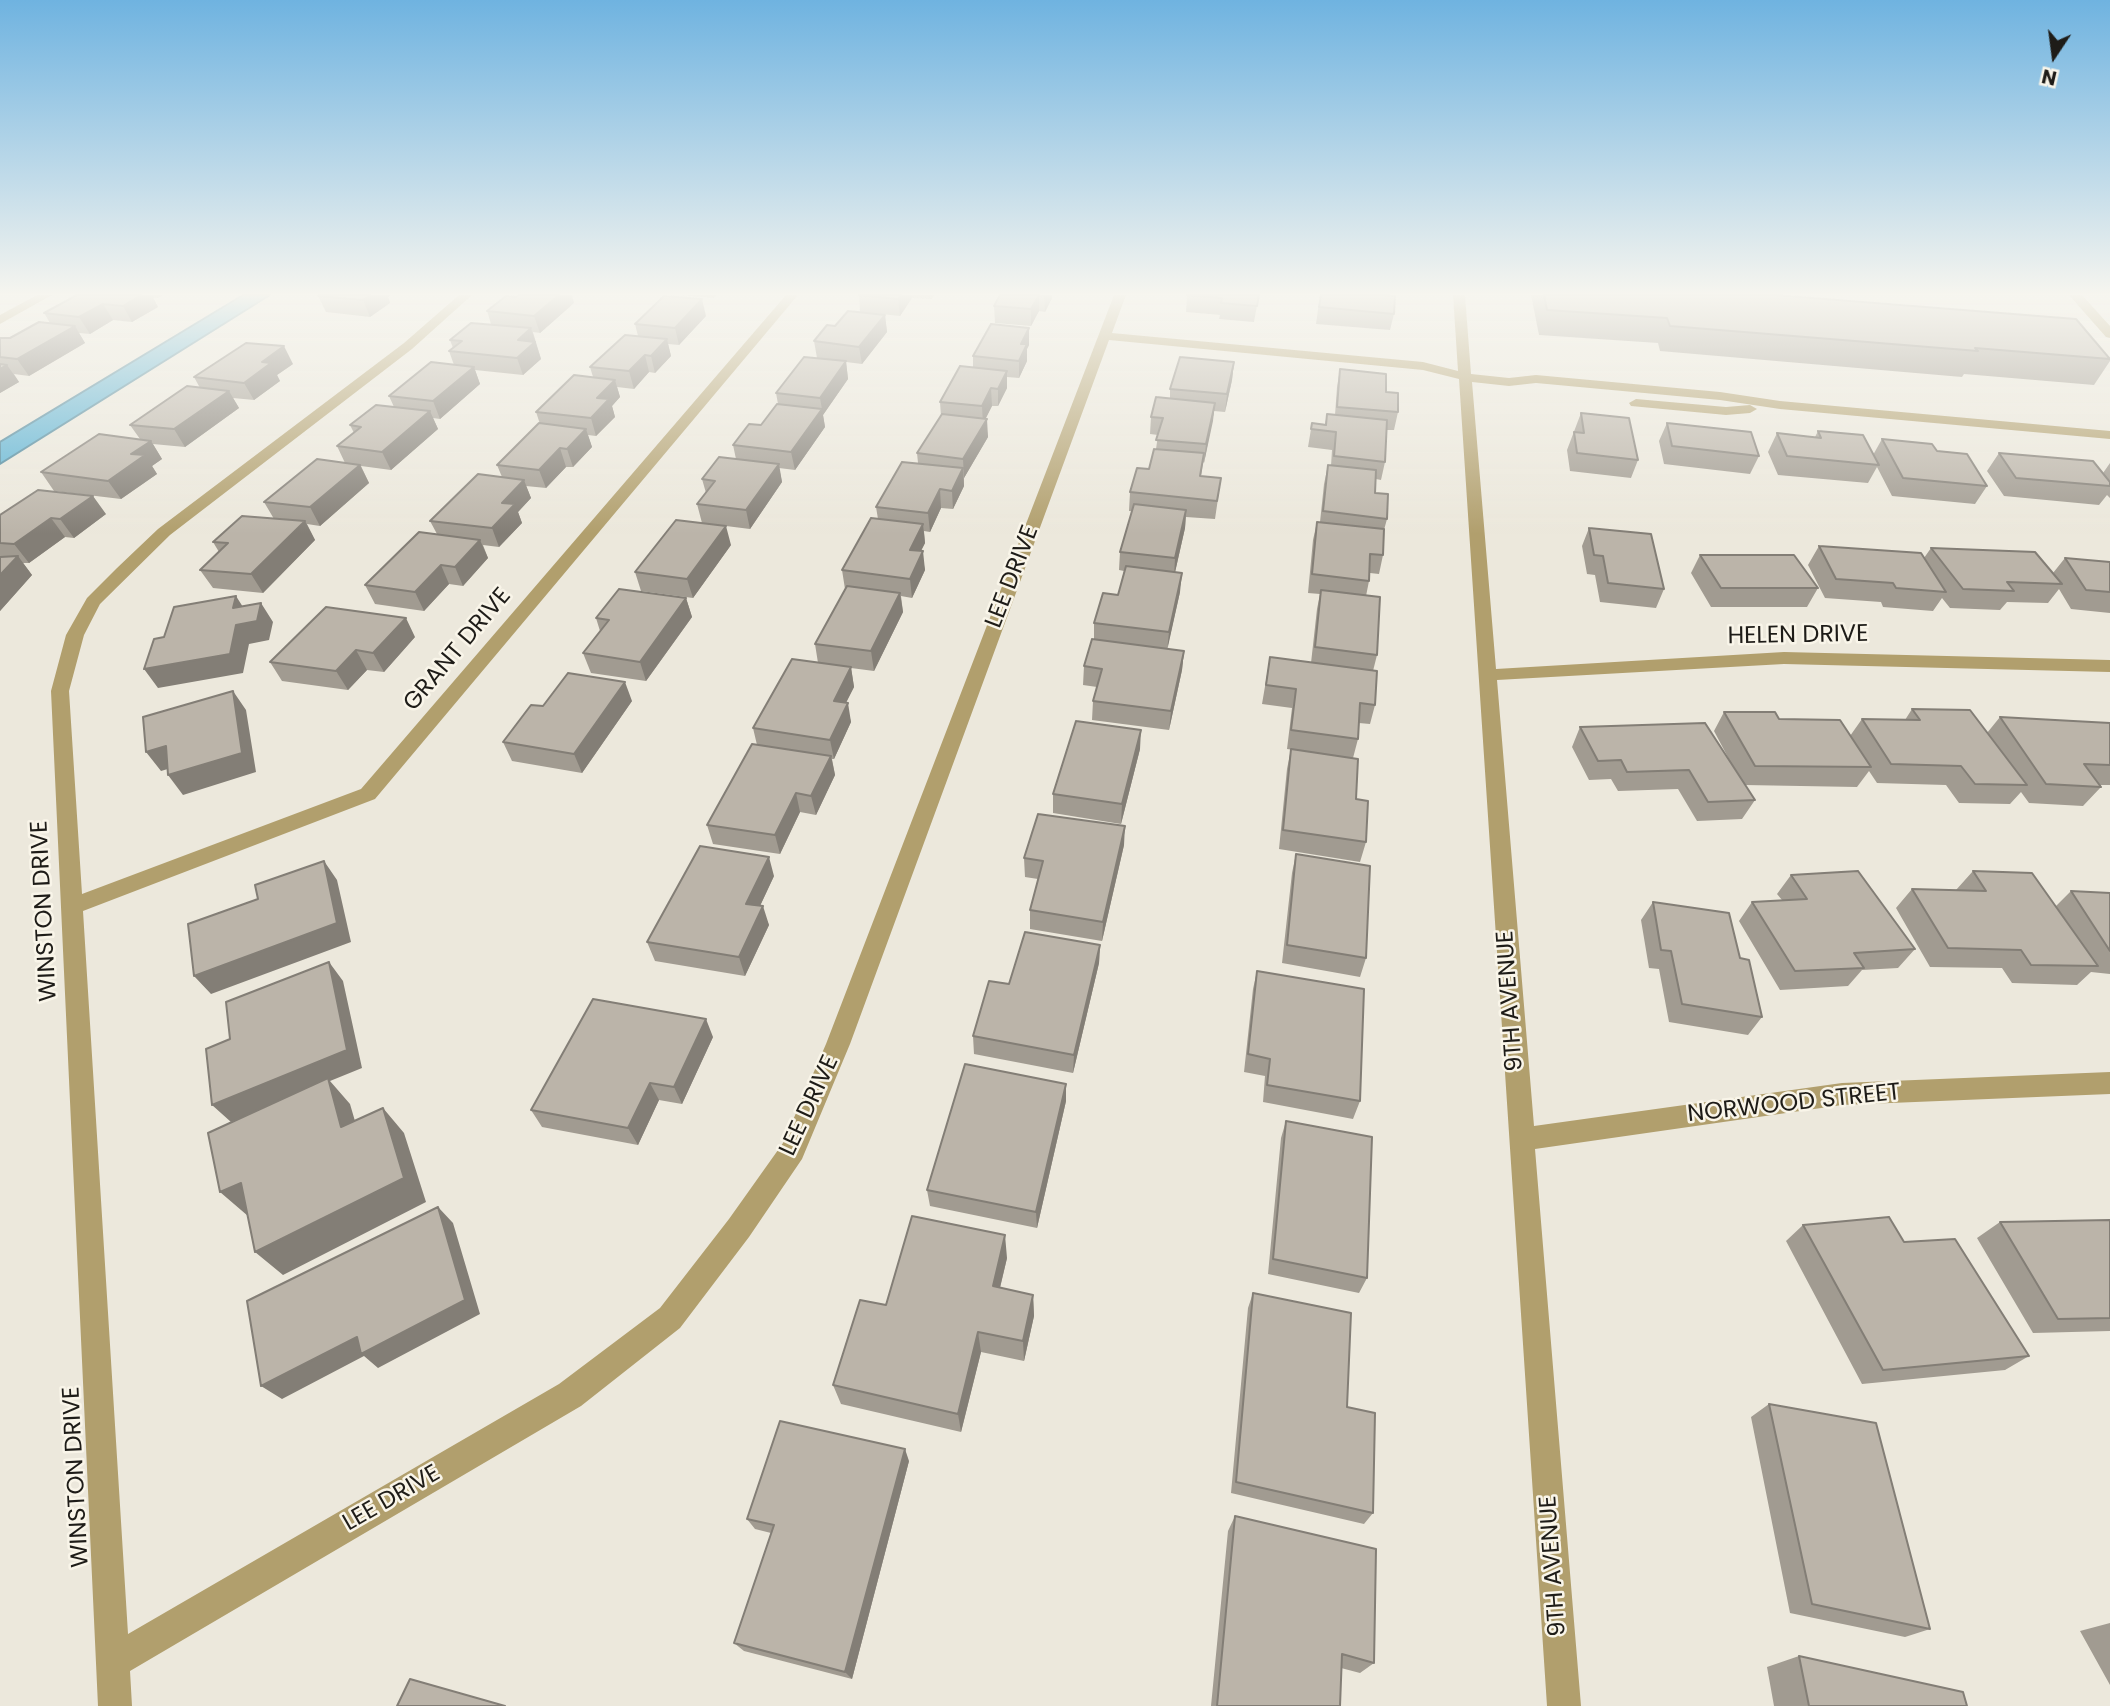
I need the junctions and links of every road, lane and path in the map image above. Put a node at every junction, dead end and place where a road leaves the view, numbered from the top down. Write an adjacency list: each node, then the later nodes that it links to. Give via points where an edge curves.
1 (370, 375): 9 (street, WINSTON DRIVE, via 164,532 93,602 75,635 60,691)
2 (724, 375): 9 (street, GRANT DRIVE, via 368,794)
3 (1089, 375): 12 (street, LEE DRIVE, via 838,1044 793,1151 739,1228 670,1318 570,1395)
4 (1456, 375): 5 (street)
5 (1465, 377): 6 (street, via 1508,382 1534,393 1726,411 1780,405); 8 (street, 9TH AVENUE)
6 (2110, 435)
7 (2110, 666): 8 (street, HELEN DRIVE, via 1784,657)
8 (1487, 675): 11 (street, 9TH AVENUE)
9 (71, 907): 12 (street, WINSTON DRIVE)
10 (2110, 1083): 11 (street, NORWOOD STREET, via 1842,1094)
11 (1522, 1139): 14 (street, 9TH AVENUE)
12 (113, 1662): 13 (street, WINSTON DRIVE)
13 (115, 1706)
14 (1564, 1706)

